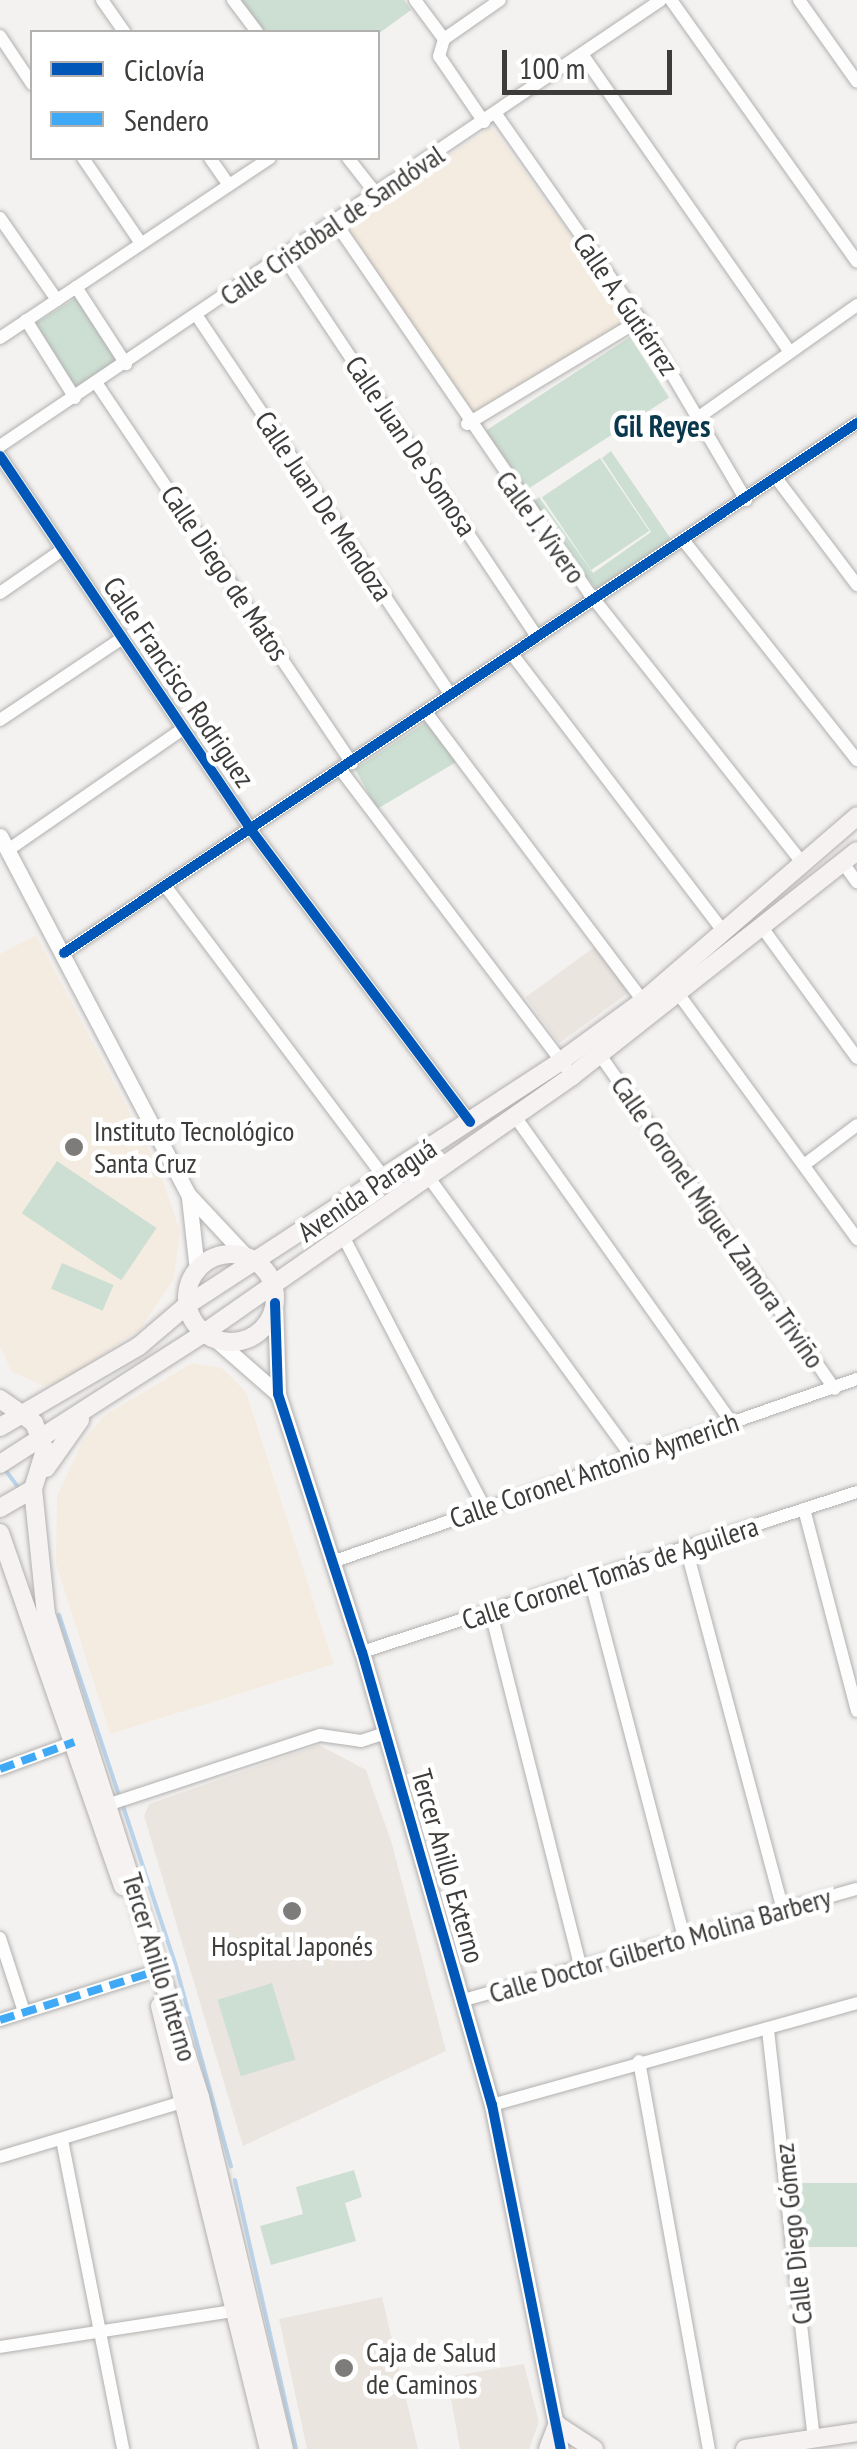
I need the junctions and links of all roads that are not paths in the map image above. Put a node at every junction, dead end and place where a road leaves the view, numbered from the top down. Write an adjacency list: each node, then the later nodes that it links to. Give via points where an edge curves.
1 (102, 0): 8 (street)
2 (234, 0): 9 (street)
3 (415, 0): 11 (street)
4 (500, 0): 11 (street)
5 (662, 0): 12 (street, Calle Cristobal de Sandóval)
6 (671, 0): 26 (street)
7 (798, 0): 14 (street)
8 (123, 30)
9 (256, 30)
10 (0, 36): 13 (street)
11 (444, 39): 15 (street, Calle A. Gutiérrez, via 439,56)
12 (582, 54): 15 (street, Calle Cristobal de Sandóval); 34 (street)
13 (30, 81)
14 (857, 82)
15 (490, 118): 21 (street, Calle Cristobal de Sandóval); 32 (street, Calle A. Gutiérrez)
16 (83, 160): 24 (street)
17 (211, 160): 20 (street)
18 (267, 160): 20 (street)
19 (350, 160): 21 (street)
20 (228, 184): 24 (street)
21 (377, 195): 23 (street, Calle Cristobal de Sandóval)
22 (0, 218): 28 (street)
23 (335, 222): 25 (street, Calle Cristobal de Sandóval); 39 (street, Calle J. Vivero)
24 (140, 242): 27 (street)
25 (283, 256): 30 (street, Calle Cristobal de Sandóval); 50 (street, Calle Juan De Somosa)
26 (857, 262)
27 (76, 288): 28 (street); 35 (street)
28 (57, 300): 31 (street)
29 (857, 305): 34 (street)
30 (197, 316): 35 (street, Calle Cristobal de Sandóval); 53 (street, Calle Juan De Mendoza)
31 (26, 320): 33 (street); 37 (street)
32 (640, 320): 38 (street, Calle A. Gutiérrez); 39 (street)
33 (0, 338)
34 (790, 352): 38 (street)
35 (126, 364): 36 (street, Calle Cristobal de Sandóval)
36 (97, 384): 37 (street, Calle Cristobal de Sandóval); 58 (street, Calle Diego de Matos)
37 (76, 398): 41 (street, Calle Cristobal de Sandóval)
38 (699, 416): 44 (street, Calle A. Gutiérrez)
39 (467, 424): 49 (street, Calle J. Vivero)
40 (857, 424): 43 (street)
41 (0, 446)
42 (0, 456): 46 (street, Calle Francisco Rodriguez)
43 (776, 479): 44 (street); 47 (street)
44 (746, 500): 45 (street)
45 (684, 541): 49 (street); 57 (street)
46 (62, 550): 48 (street); 51 (street, Calle Francisco Rodriguez)
47 (857, 585)
48 (0, 592)
49 (599, 598): 50 (street); 63 (street, Calle J. Vivero)
50 (537, 636): 52 (street)
51 (121, 639): 55 (street); 56 (street, Calle Francisco Rodriguez)
52 (512, 654): 53 (street); 67 (street)
53 (451, 695): 54 (street)
54 (426, 712): 58 (street); 70 (street)
55 (0, 720)
56 (183, 729): 60 (street, Calle Francisco Rodriguez); 61 (street)
57 (857, 760)
58 (347, 766): 60 (street); 73 (street, Calle Diego de Matos)
59 (857, 816): 63 (main road, Avenida Paraguá)
60 (251, 830): 65 (street); 75 (street, Calle Francisco Rodriguez)
61 (4, 843): 68 (street)
62 (850, 857): 64 (street); 66 (main road, Avenida Paraguá)
63 (803, 864): 67 (main road, Avenida Paraguá)
64 (857, 882)
65 (166, 887): 68 (street); 79 (street)
66 (764, 930): 69 (main road, Avenida Paraguá); 72 (street)
67 (724, 932): 70 (main road, Avenida Paraguá)
68 (64, 954): 80 (street)
69 (680, 996): 71 (main road, Avenida Paraguá); 77 (street)
70 (643, 1000): 73 (main road, Avenida Paraguá)
71 (600, 1055): 73 (main road, Avenida Paraguá); 89 (street, Calle Coronel Miguel Zamora Triviño)
72 (857, 1058)
73 (567, 1068): 74 (main road, Avenida Paraguá); 75 (main road, Avenida Paraguá)
74 (514, 1116): 78 (main road, Avenida Paraguá); 93 (street)
75 (470, 1122): 79 (main road, Avenida Paraguá)
76 (857, 1125): 77 (street)
77 (804, 1165): 82 (street)
78 (427, 1175): 81 (main road, Avenida Paraguá); 96 (street)
79 (384, 1177): 83 (main road, Avenida Paraguá)
80 (188, 1194): 83 (street); 84 (street)
81 (342, 1234): 85 (main road, Avenida Paraguá); 100 (street)
82 (857, 1239)
83 (252, 1260): 84 (main road, via 229,1254); 85 (main road); 86 (main road, Avenida Paraguá)
84 (196, 1270): 86 (main road)
85 (274, 1294): 87 (main road, Avenida Paraguá); 87 (main road, via 258,1332 237,1341); 90 (street, Tercer Anillo Externo)
86 (188, 1305): 87 (main road); 91 (main road, Avenida Paraguá, via 139,1346)
87 (209, 1336): 90 (street); 92 (main road, Avenida Paraguá)
88 (857, 1379): 89 (street, Calle Coronel Antonio Aymerich)
89 (835, 1389): 93 (street, Calle Coronel Antonio Aymerich)
90 (278, 1394): 105 (street, Tercer Anillo Externo)
91 (12, 1404): 94 (main road, Avenida Paraguá); 95 (main road)
92 (93, 1405): 95 (main road, Avenida Paraguá); 98 (main road)
93 (732, 1423): 96 (street, Calle Coronel Antonio Aymerich)
94 (0, 1427)
95 (42, 1437): 97 (main road, Avenida Paraguá); 98 (main road, Tercer Anillo Interno)
96 (632, 1457): 100 (street, Calle Coronel Antonio Aymerich)
97 (0, 1464)
98 (37, 1483): 101 (main road); 114 (main road, Tercer Anillo Interno, via 46,1614)
99 (857, 1492): 102 (street, Calle Coronel Tomás de Aguilera)
100 (484, 1507): 105 (street, Calle Coronel Antonio Aymerich)
101 (0, 1508)
102 (804, 1509): 104 (street, Calle Coronel Tomás de Aguilera); 110 (street)
103 (0, 1532): 109 (main road, Tercer Anillo Interno)
104 (686, 1548): 106 (street, Calle Coronel Tomás de Aguilera); 116 (street)
105 (332, 1562): 108 (street, Tercer Anillo Externo)
106 (590, 1579): 107 (street, Calle Coronel Tomás de Aguilera); 118 (street)
107 (492, 1612): 108 (street, Calle Coronel Tomás de Aguilera); 120 (street)
108 (362, 1652): 111 (street, Tercer Anillo Externo)
109 (55, 1685): 112 (main road, Tercer Anillo Interno); 114 (main road, via 98,1793)
110 (857, 1711)
111 (385, 1733): 114 (street, via 361,1741 320,1735); 122 (street, Tercer Anillo Externo)
112 (74, 1742): 113 (street); 121 (main road, Tercer Anillo Interno)
113 (0, 1769)
114 (110, 1804): 117 (main road, Tercer Anillo Interno); 121 (main road, via 106,1822)
115 (857, 1889): 116 (street, Calle Doctor Gilberto Molina Barbery)
116 (783, 1910): 118 (street, Calle Doctor Gilberto Molina Barbery)
117 (150, 1934): 128 (main road, via 189,2086); 133 (main road, Tercer Anillo Interno)
118 (684, 1936): 120 (street, Calle Doctor Gilberto Molina Barbery)
119 (0, 1938): 124 (street)
120 (580, 1964): 122 (street, Calle Doctor Gilberto Molina Barbery)
121 (148, 1966): 124 (street); 128 (main road, Tercer Anillo Interno)
122 (464, 2000): 129 (street, Tercer Anillo Externo)
123 (857, 2003): 126 (street)
124 (24, 2012): 125 (street)
125 (0, 2020)
126 (768, 2030): 127 (street); 141 (street, Calle Diego Gómez)
127 (639, 2061): 129 (street); 147 (street)
128 (186, 2101): 130 (street); 132 (main road, Tercer Anillo Interno); 133 (main road)
129 (492, 2105): 139 (street, Tercer Anillo Externo)
130 (62, 2140): 131 (street); 136 (street)
131 (0, 2158)
132 (210, 2196): 134 (main road, via 231,2264); 135 (main road, Tercer Anillo Interno)
133 (232, 2223): 134 (main road, Tercer Anillo Interno)
134 (243, 2270): 138 (main road, Tercer Anillo Interno)
135 (238, 2310): 136 (street); 138 (main road, via 262,2393); 142 (main road, Tercer Anillo Interno)
136 (98, 2330): 137 (street); 143 (street)
137 (0, 2347)
138 (279, 2425): 142 (main road, Tercer Anillo Interno)
139 (557, 2425): 144 (main road); 145 (street, Tercer Anillo Externo); 146 (main road)
140 (857, 2432): 141 (main road)
141 (814, 2438): 148 (main road)
142 (272, 2448)
143 (122, 2449)
144 (548, 2449)
145 (561, 2449)
146 (594, 2449)
147 (710, 2449)
148 (745, 2449)

